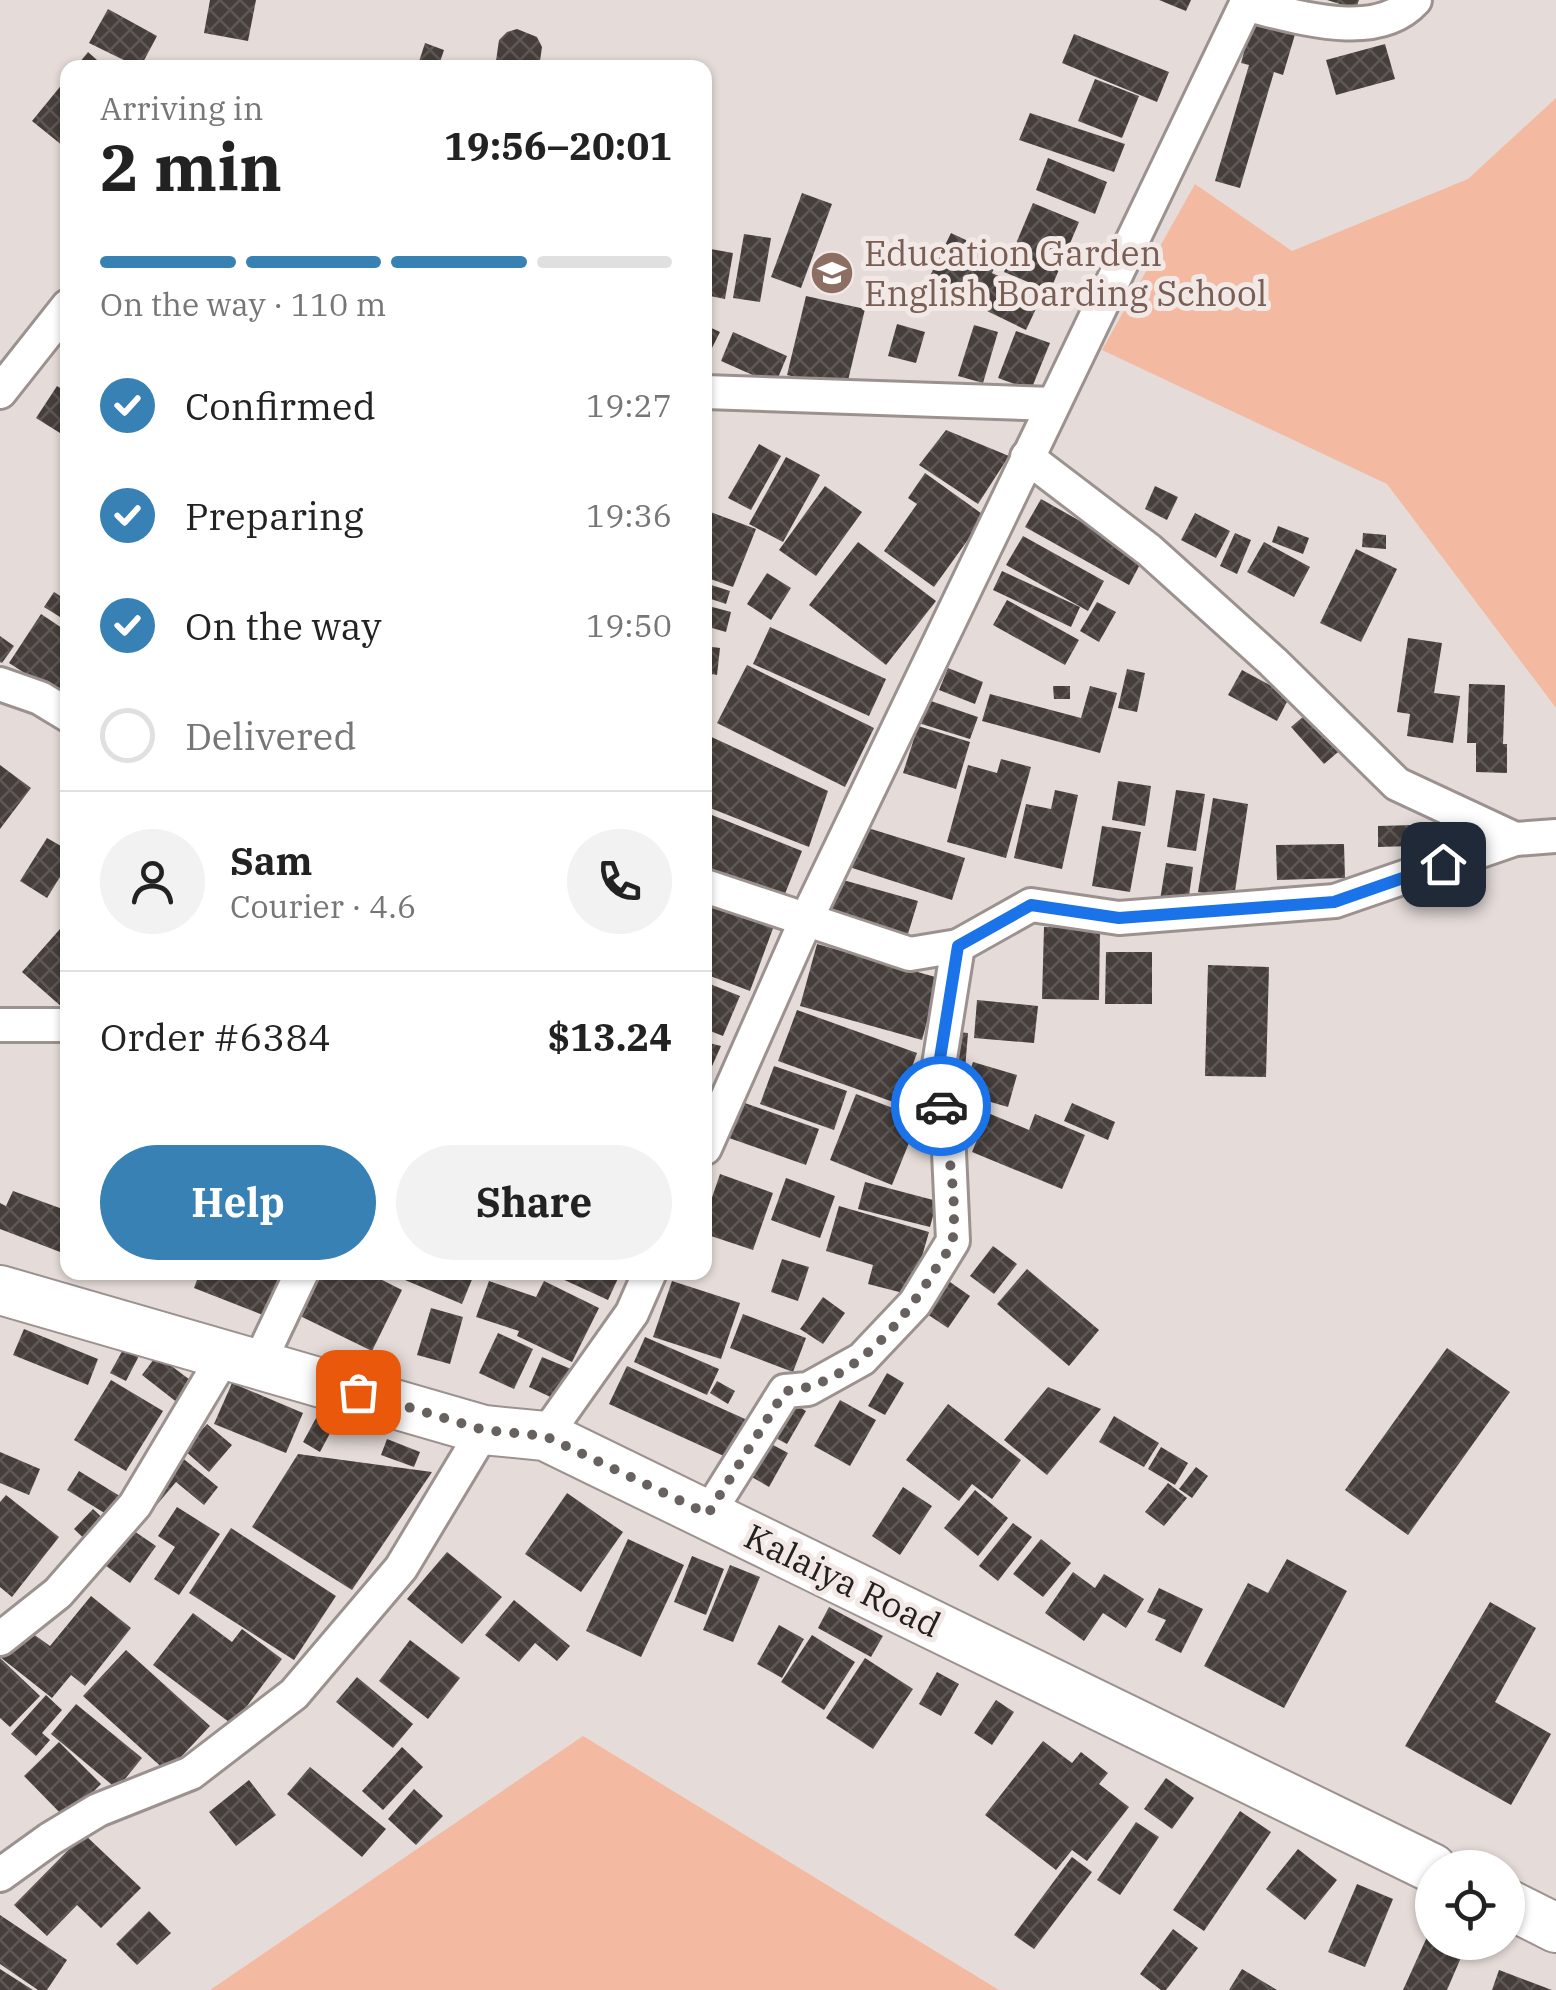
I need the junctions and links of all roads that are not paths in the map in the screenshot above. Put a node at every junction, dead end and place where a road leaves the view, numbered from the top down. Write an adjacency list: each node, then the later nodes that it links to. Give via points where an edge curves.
1 (1415, 0): 2 (street, via 1405,11 1346,27)
2 (1248, 3): 6 (street)
3 (60, 316): 4 (street)
4 (0, 392)
5 (712, 392): 6 (street)
6 (1052, 404): 7 (street)
7 (1027, 457): 11 (street, via 1150,550 1397,784); 13 (street)
8 (0, 684): 9 (street)
9 (60, 710)
10 (1556, 836): 11 (street)
11 (1515, 839): 14 (street, via 1334,902 1119,918 1031,905)
12 (712, 888): 13 (street)
13 (806, 920): 14 (street, via 910,954); 17 (street)
14 (958, 946): 24 (street, via 937,1077 954,1241 916,1302 862,1358 808,1390 785,1391)
15 (0, 1025): 16 (street)
16 (60, 1025)
17 (712, 1132)
18 (296, 1280): 21 (street)
19 (646, 1280): 23 (street, via 632,1313)
20 (0, 1290): 21 (main road, Kalaiya Road)
21 (241, 1360): 22 (main road, Kalaiya Road); 25 (street, via 135,1505 58,1593)
22 (484, 1430): 23 (main road, Kalaiya Road); 27 (street, via 401,1568 294,1694 192,1773 98,1810)
23 (545, 1436): 24 (main road, Kalaiya Road)
24 (708, 1514): 26 (main road, Kalaiya Road)
25 (0, 1640)
26 (1415, 1860)
27 (0, 1872)
28 (1525, 1912): 29 (main road)
29 (1556, 1928)

